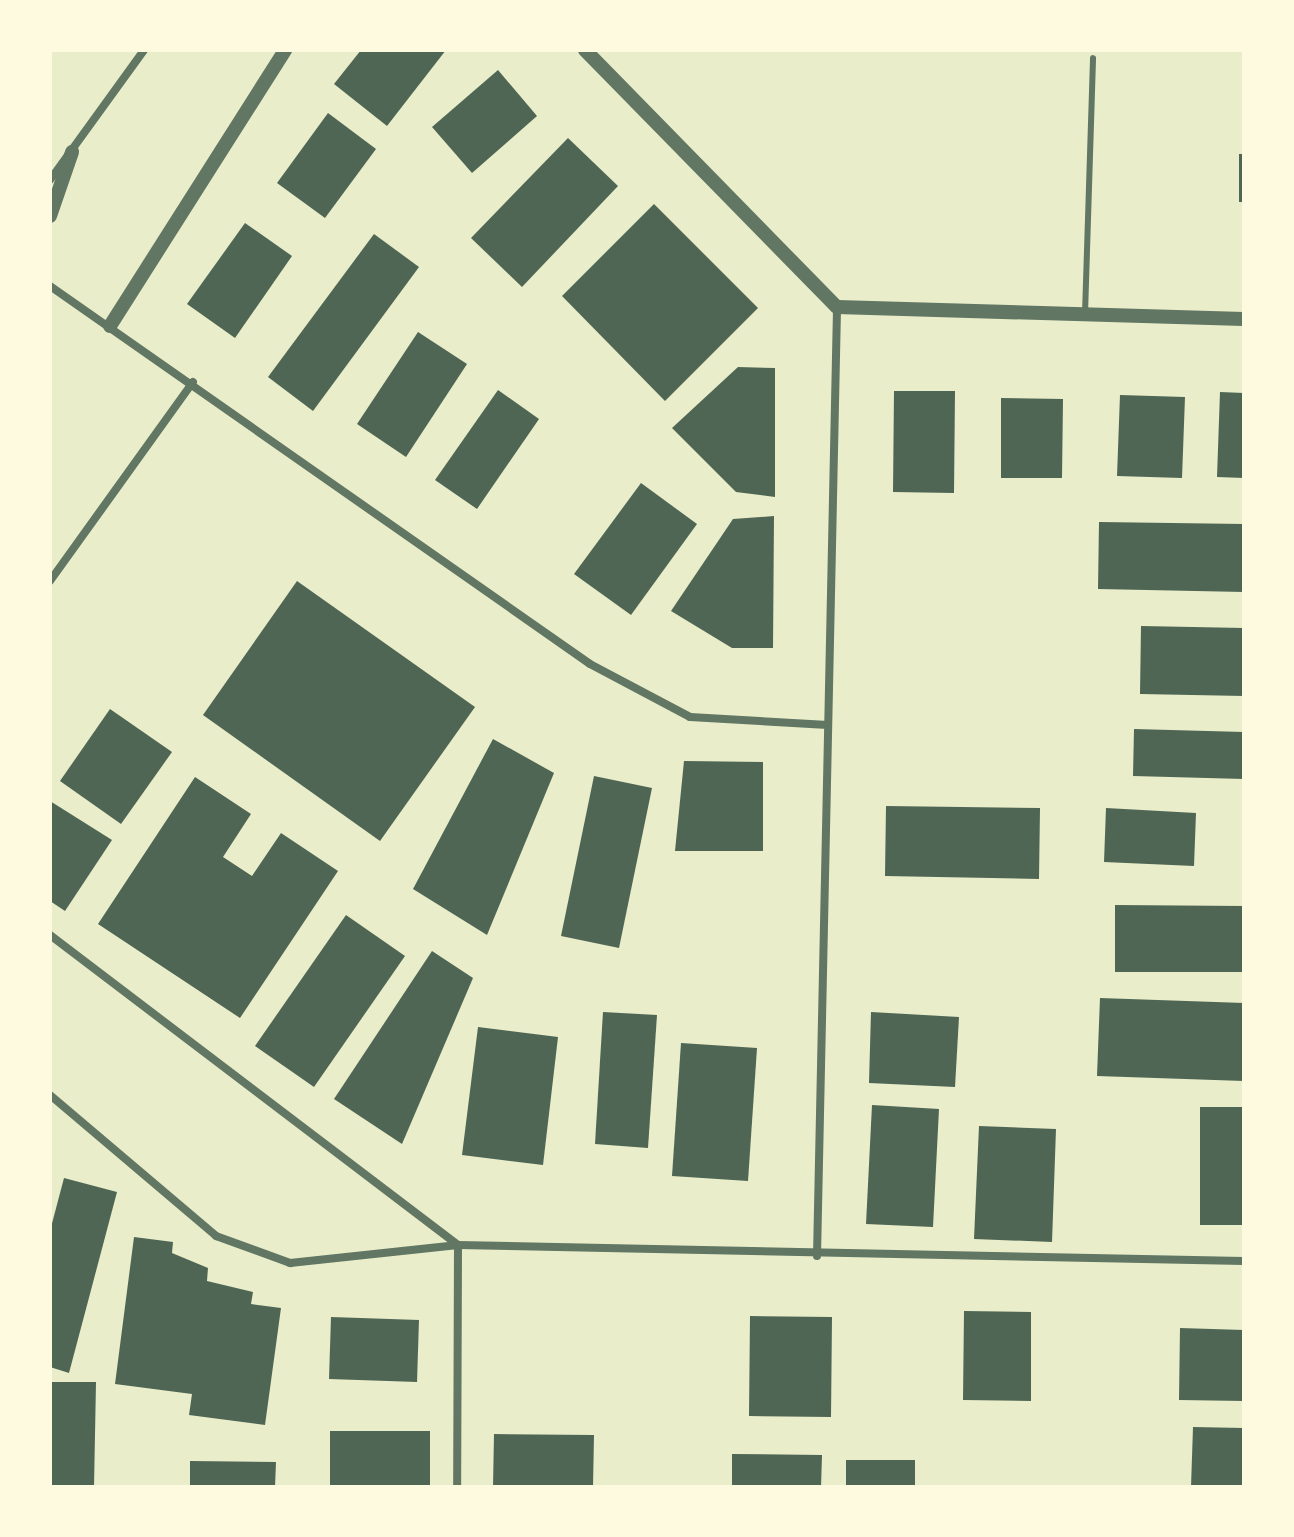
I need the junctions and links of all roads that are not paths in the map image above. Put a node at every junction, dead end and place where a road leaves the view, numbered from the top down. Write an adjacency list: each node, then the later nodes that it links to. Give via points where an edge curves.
1 (144, 50): 5 (street)
2 (285, 50): 13 (street)
3 (585, 50): 10 (street)
4 (1093, 58): 11 (lane)
5 (72, 152): 6 (street); 7 (street); 8 (street)
6 (50, 180)
7 (50, 193)
8 (50, 216)
9 (50, 286): 13 (street)
10 (837, 307): 11 (street); 16 (street)
11 (1085, 314): 12 (street)
12 (1244, 319)
13 (110, 326): 14 (street)
14 (193, 382): 15 (street); 16 (street, via 602,670 690,717)
15 (50, 581)
16 (828, 725): 20 (street)
17 (50, 935): 19 (street)
18 (50, 1095): 19 (street, via 216,1236 290,1263)
19 (458, 1245): 20 (street); 22 (street)
20 (817, 1256): 21 (street)
21 (1244, 1261)
22 (457, 1487)

